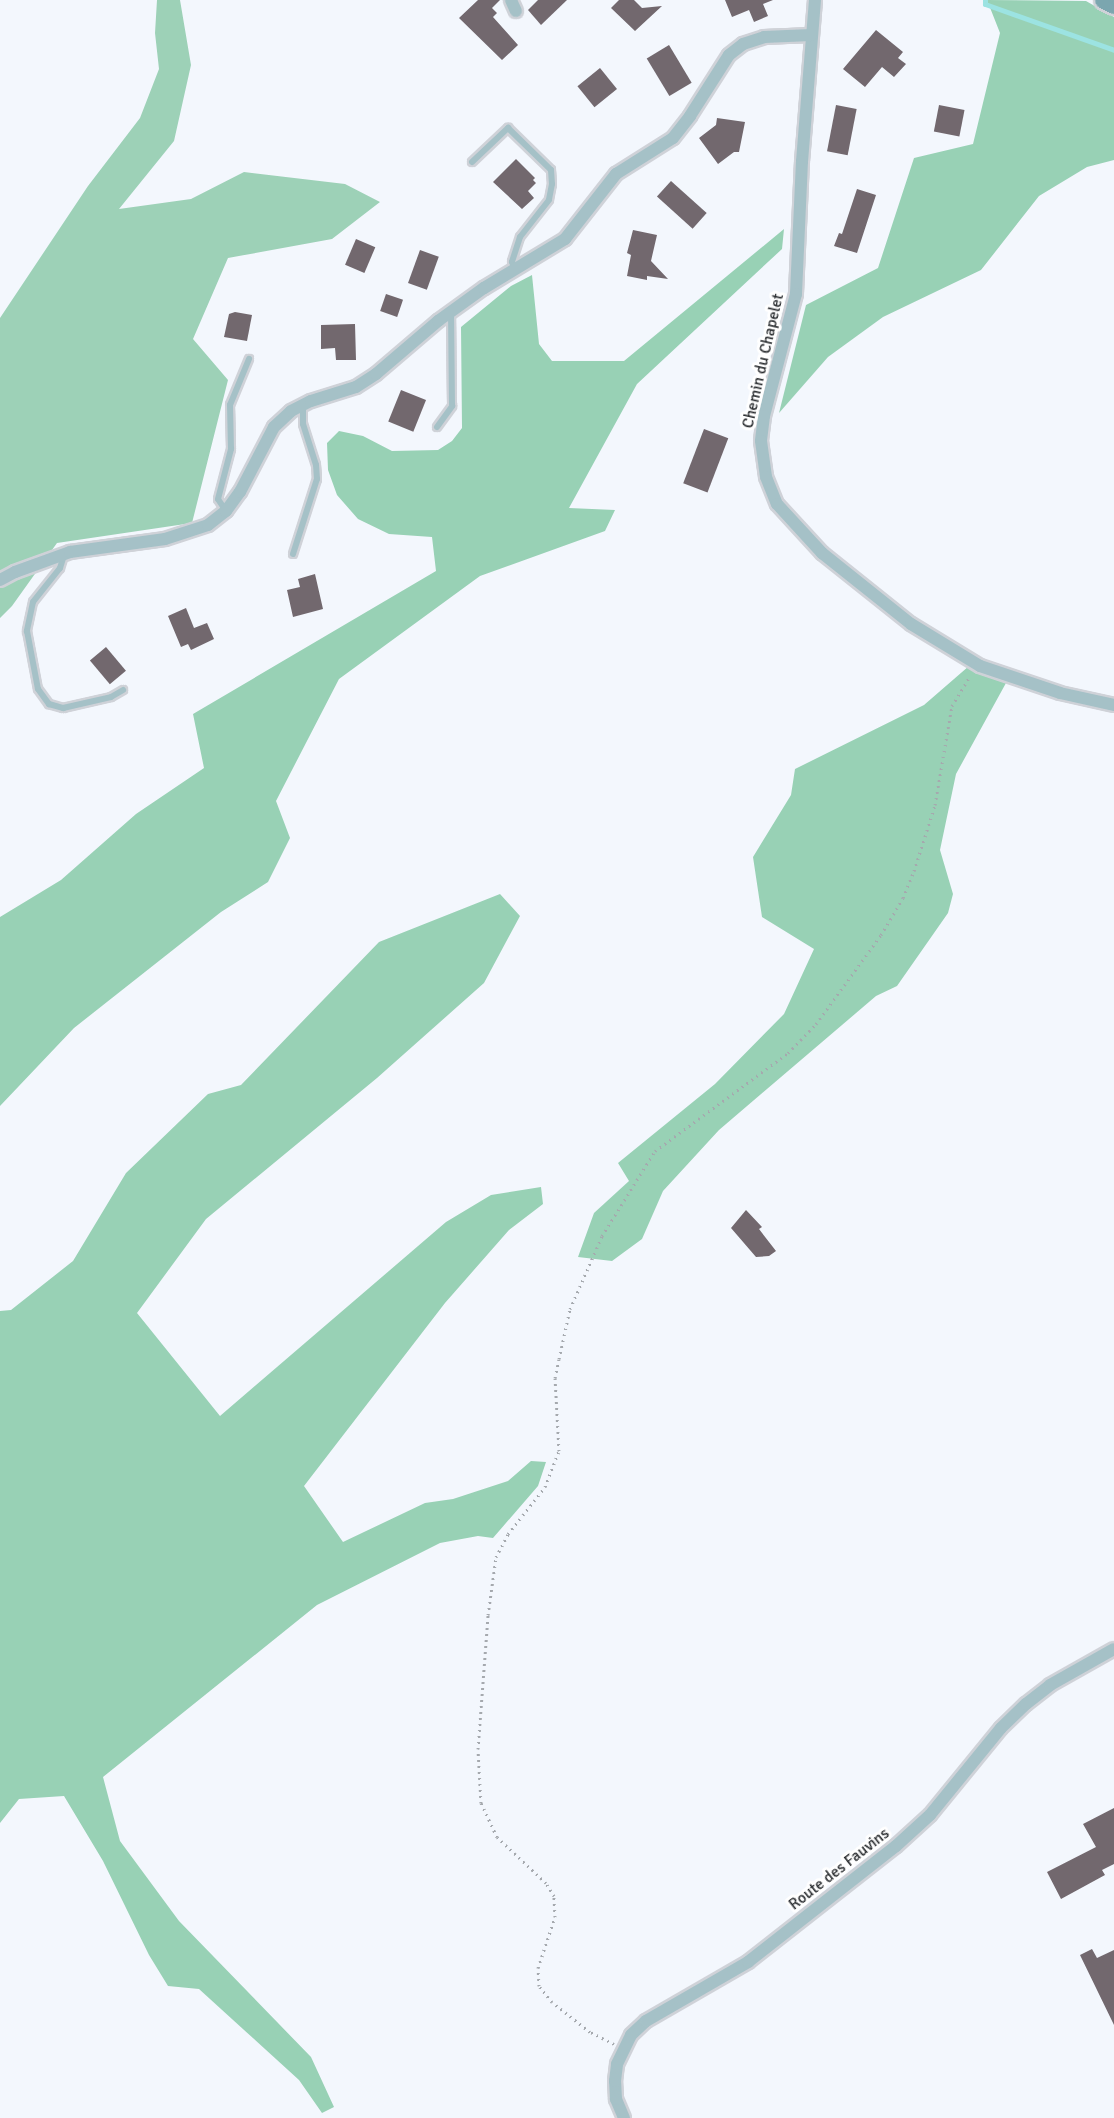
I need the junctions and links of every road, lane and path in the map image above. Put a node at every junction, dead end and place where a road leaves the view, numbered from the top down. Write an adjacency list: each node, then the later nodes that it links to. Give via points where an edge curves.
1 (815, 0): 4 (street, Chemin du Chapelet)
2 (1104, 0): 3 (street)
3 (1114, 5)
4 (811, 35): 6 (street, via 764,37 743,44 729,55 673,138 616,174 565,239); 15 (street, Chemin du Chapelet, via 796,294 764,416 761,441 766,477 777,504 822,553 911,624)
5 (472, 162): 6 (lane, via 508,128 551,170 549,200 520,237 512,262)
6 (516, 269): 7 (street)
7 (451, 312): 9 (street, via 356,387); 10 (lane, via 452,406)
8 (249, 359): 11 (lane, via 230,405 231,448 218,499)
9 (303, 405): 11 (street, via 274,427); 13 (lane, via 303,424 317,479)
10 (437, 427)
11 (226, 511): 12 (street, via 187,534)
12 (64, 554): 14 (street); 16 (lane, via 60,568 33,602 27,632 38,689 49,704 63,708 111,697)
13 (293, 554)
14 (0, 580)
15 (980, 666): 17 (street, Chemin du Chapelet, via 1060,693); 19 (path, via 952,706 926,836 903,898 881,935 816,1024 788,1053 655,1151 602,1236 570,1308 555,1378 560,1451 545,1487 508,1534 496,1557 478,1749 481,1803 497,1837 546,1883 554,1896 553,1929 538,1968 539,1986 590,2032)
16 (123, 690)
17 (1114, 705)
18 (1114, 1649): 19 (street, Route des Fauvins, via 1050,1685 1026,1704 1001,1728 930,1815 896,1846 748,1962 646,2021)
19 (623, 2047): 20 (street, Route des Fauvins, via 615,2081 616,2099)
20 (624, 2118)

